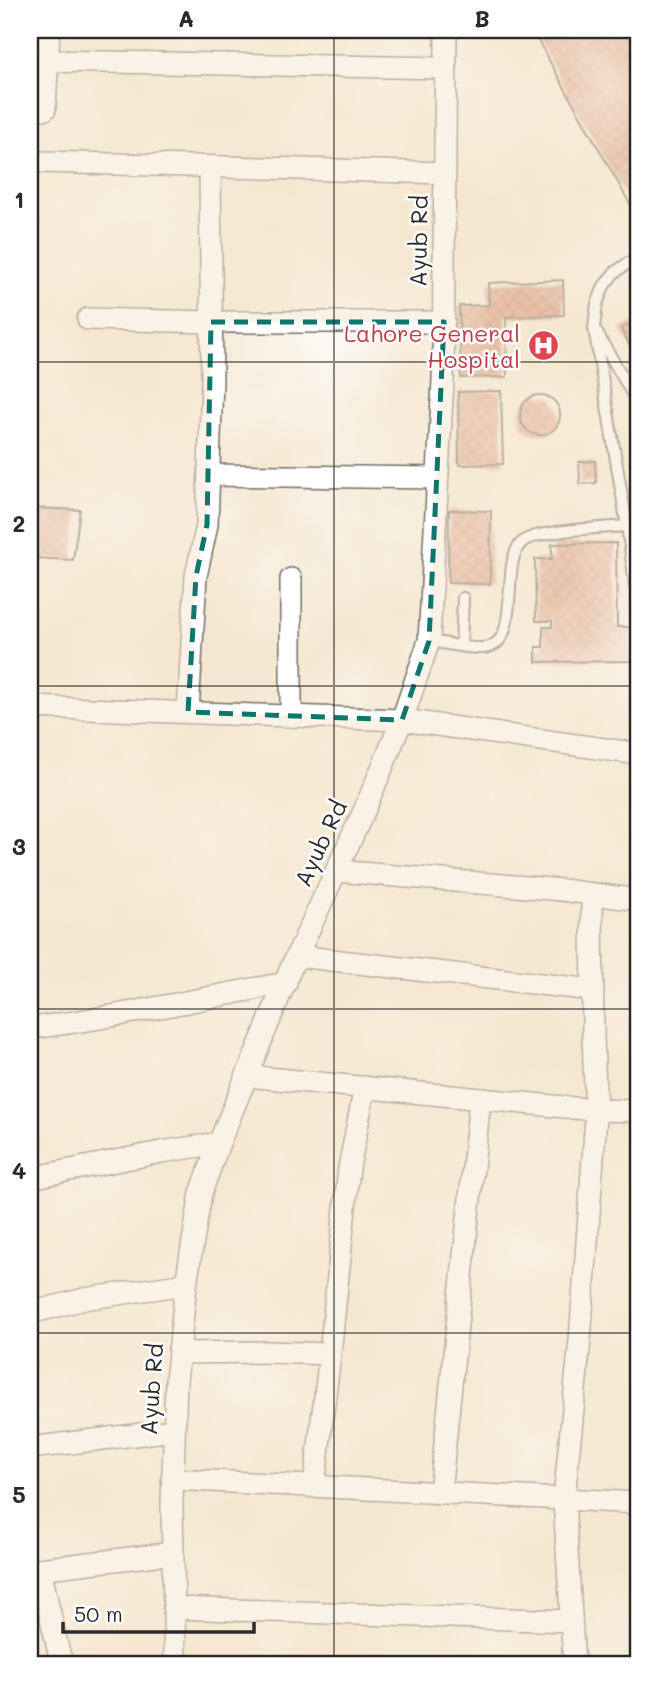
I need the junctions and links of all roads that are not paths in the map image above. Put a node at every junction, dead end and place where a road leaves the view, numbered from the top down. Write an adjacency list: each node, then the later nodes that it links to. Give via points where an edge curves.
1 (49, 30): 3 (street)
2 (446, 30): 4 (street, Ayub Rd)
3 (47, 61): 4 (street); 5 (street, via 45,109)
4 (446, 68): 8 (street, Ayub Rd)
5 (30, 108)
6 (41, 162): 7 (street)
7 (210, 167): 8 (street); 11 (street)
8 (445, 173): 12 (street, Ayub Rd)
9 (639, 261): 13 (lane, via 628,263 604,286)
10 (88, 319): 11 (street)
11 (211, 322): 12 (street); 15 (street)
12 (444, 322): 16 (street, Ayub Rd)
13 (594, 328): 14 (lane); 17 (lane)
14 (639, 405)
15 (209, 475): 16 (street); 24 (street, via 207,525 196,576)
16 (437, 478): 21 (street, Ayub Rd)
17 (626, 526): 20 (lane); 22 (lane, via 545,534 522,542 513,564 502,637 485,648)
18 (291, 579): 25 (street)
19 (463, 598): 22 (lane)
20 (639, 614)
21 (429, 641): 22 (lane); 26 (street, Ayub Rd)
22 (461, 645)
23 (30, 707): 24 (street)
24 (188, 712): 25 (street)
25 (291, 716): 26 (street)
26 (402, 720): 27 (street); 28 (street, Ayub Rd)
27 (639, 754)
28 (336, 872): 29 (street); 31 (street, Ayub Rd)
29 (592, 894): 30 (street); 33 (street)
30 (639, 900)
31 (297, 956): 32 (street, Ayub Rd); 33 (street)
32 (286, 983): 34 (street); 35 (street, Ayub Rd)
33 (593, 990): 38 (street)
34 (30, 1028)
35 (247, 1076): 36 (street); 40 (street, Ayub Rd)
36 (365, 1087): 37 (street); 45 (street, via 349,1168)
37 (480, 1099): 38 (street); 50 (street)
38 (595, 1110): 39 (street); 51 (street)
39 (639, 1111)
40 (219, 1143): 41 (street); 42 (street, Ayub Rd, via 201,1193)
41 (30, 1178)
42 (186, 1284): 43 (street); 44 (street, Ayub Rd)
43 (30, 1313)
44 (179, 1353): 45 (street); 46 (street, Ayub Rd)
45 (330, 1354): 49 (street)
46 (174, 1430): 47 (street); 48 (street, Ayub Rd)
47 (30, 1448)
48 (172, 1479): 49 (street); 53 (street, Ayub Rd)
49 (314, 1487): 50 (street)
50 (440, 1493): 51 (street)
51 (564, 1499): 52 (street); 56 (street)
52 (639, 1503)
53 (173, 1553): 54 (street); 55 (street, Ayub Rd)
54 (35, 1569): 57 (street)
55 (173, 1608): 56 (street); 58 (street, Ayub Rd)
56 (571, 1620): 59 (street)
57 (63, 1665)
58 (174, 1665)
59 (574, 1665)

